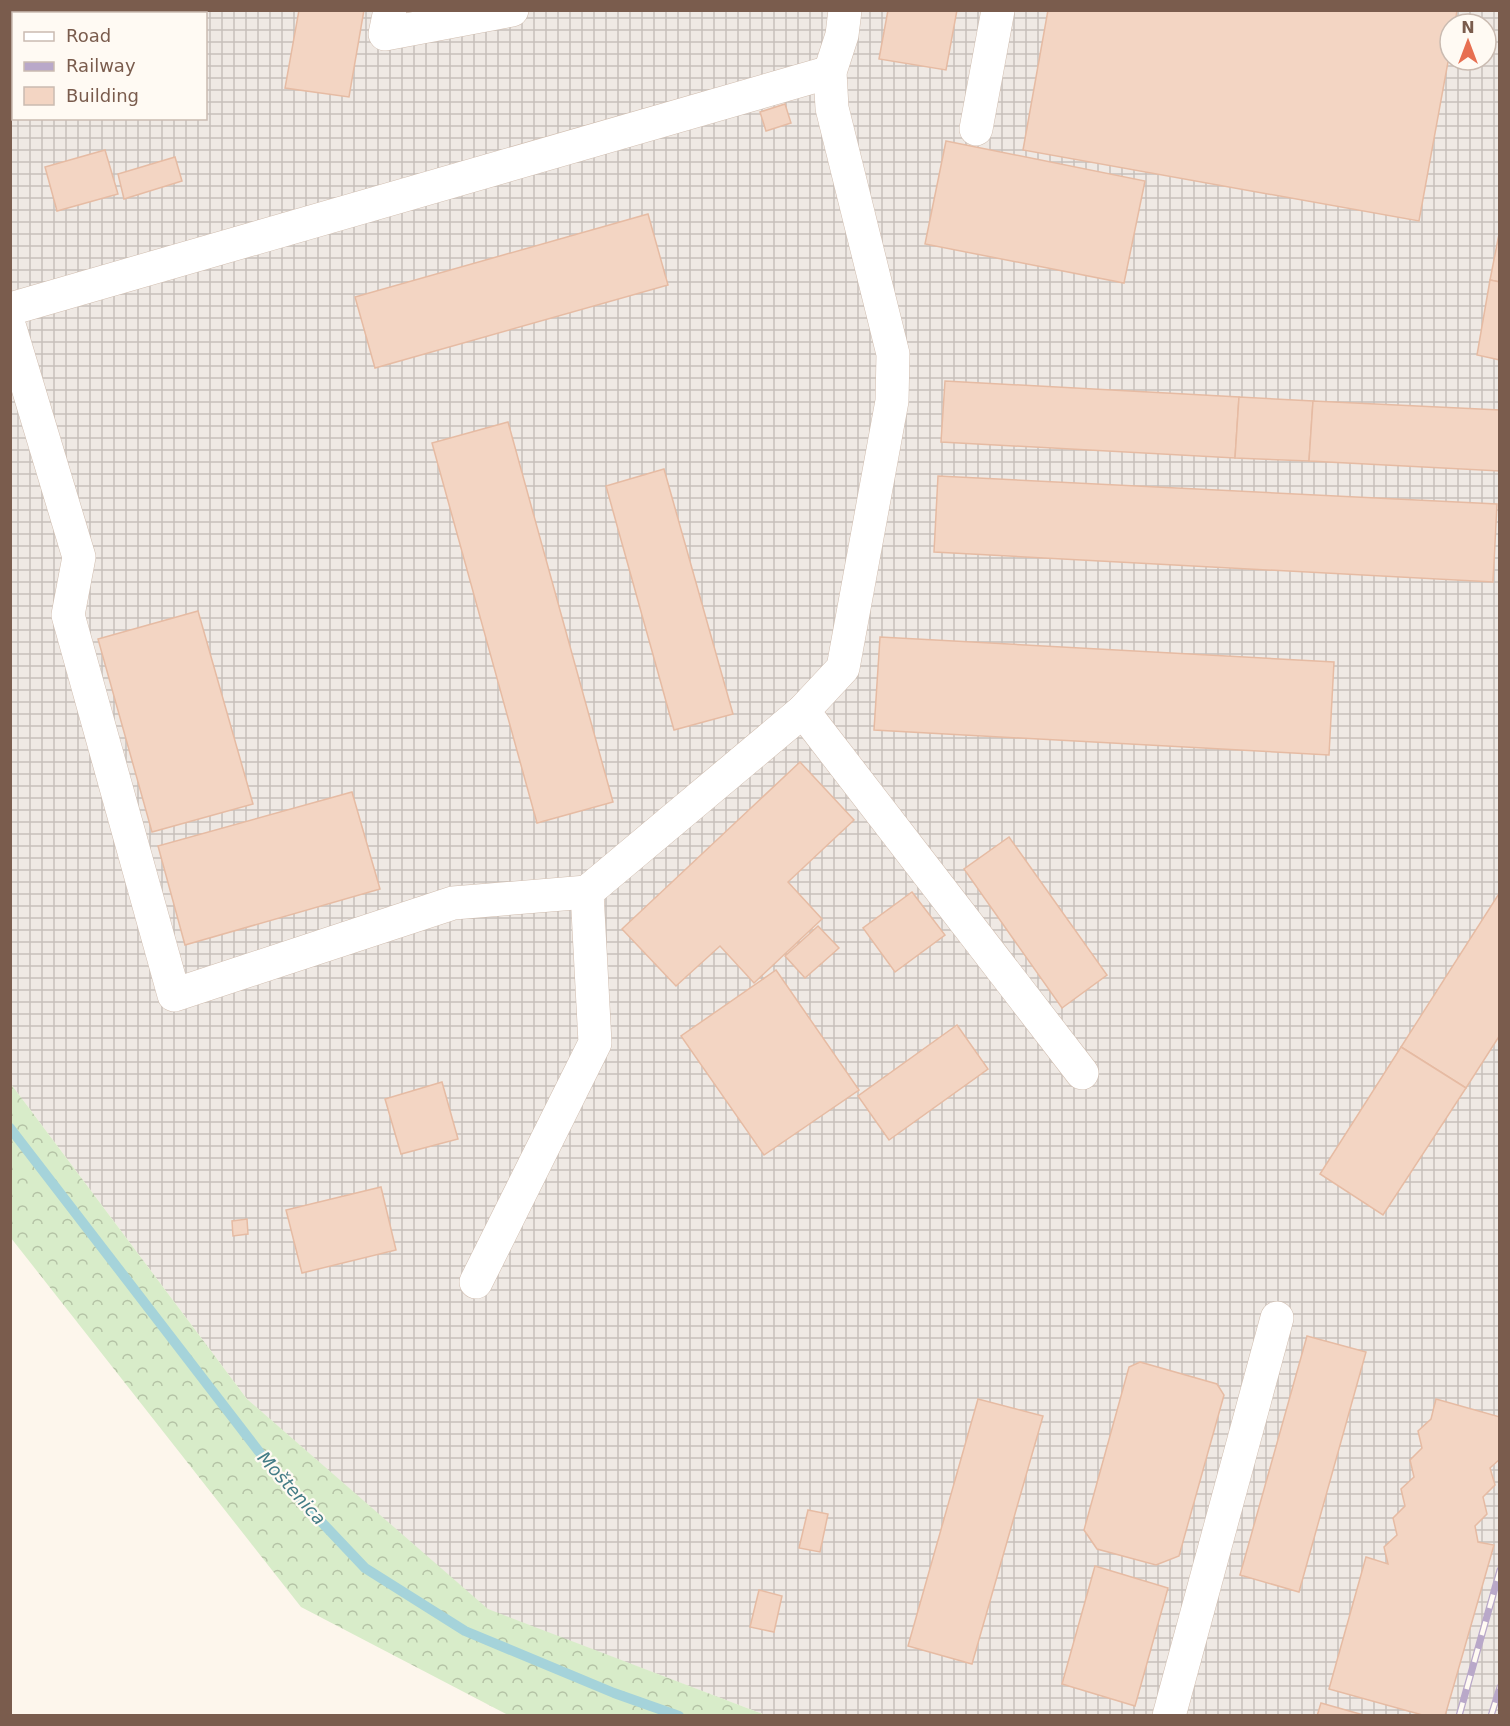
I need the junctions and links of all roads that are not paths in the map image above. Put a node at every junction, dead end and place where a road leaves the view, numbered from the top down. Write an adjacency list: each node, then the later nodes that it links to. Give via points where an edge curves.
1 (390, 10): 2 (street, via 385,34)
2 (512, 10)
3 (845, 10): 5 (street)
4 (998, 10): 6 (street)
5 (830, 72): 7 (street); 9 (street, via 832,108 893,354 892,401 843,668)
6 (976, 129)
7 (10, 309)
8 (10, 328): 10 (street, via 79,557 69,615 174,995 453,903)
9 (803, 711): 10 (street); 11 (street)
10 (587, 892): 12 (street, via 595,1043)
11 (1082, 1073)
12 (476, 1282)
13 (1277, 1318): 14 (street)
14 (1169, 1716)

